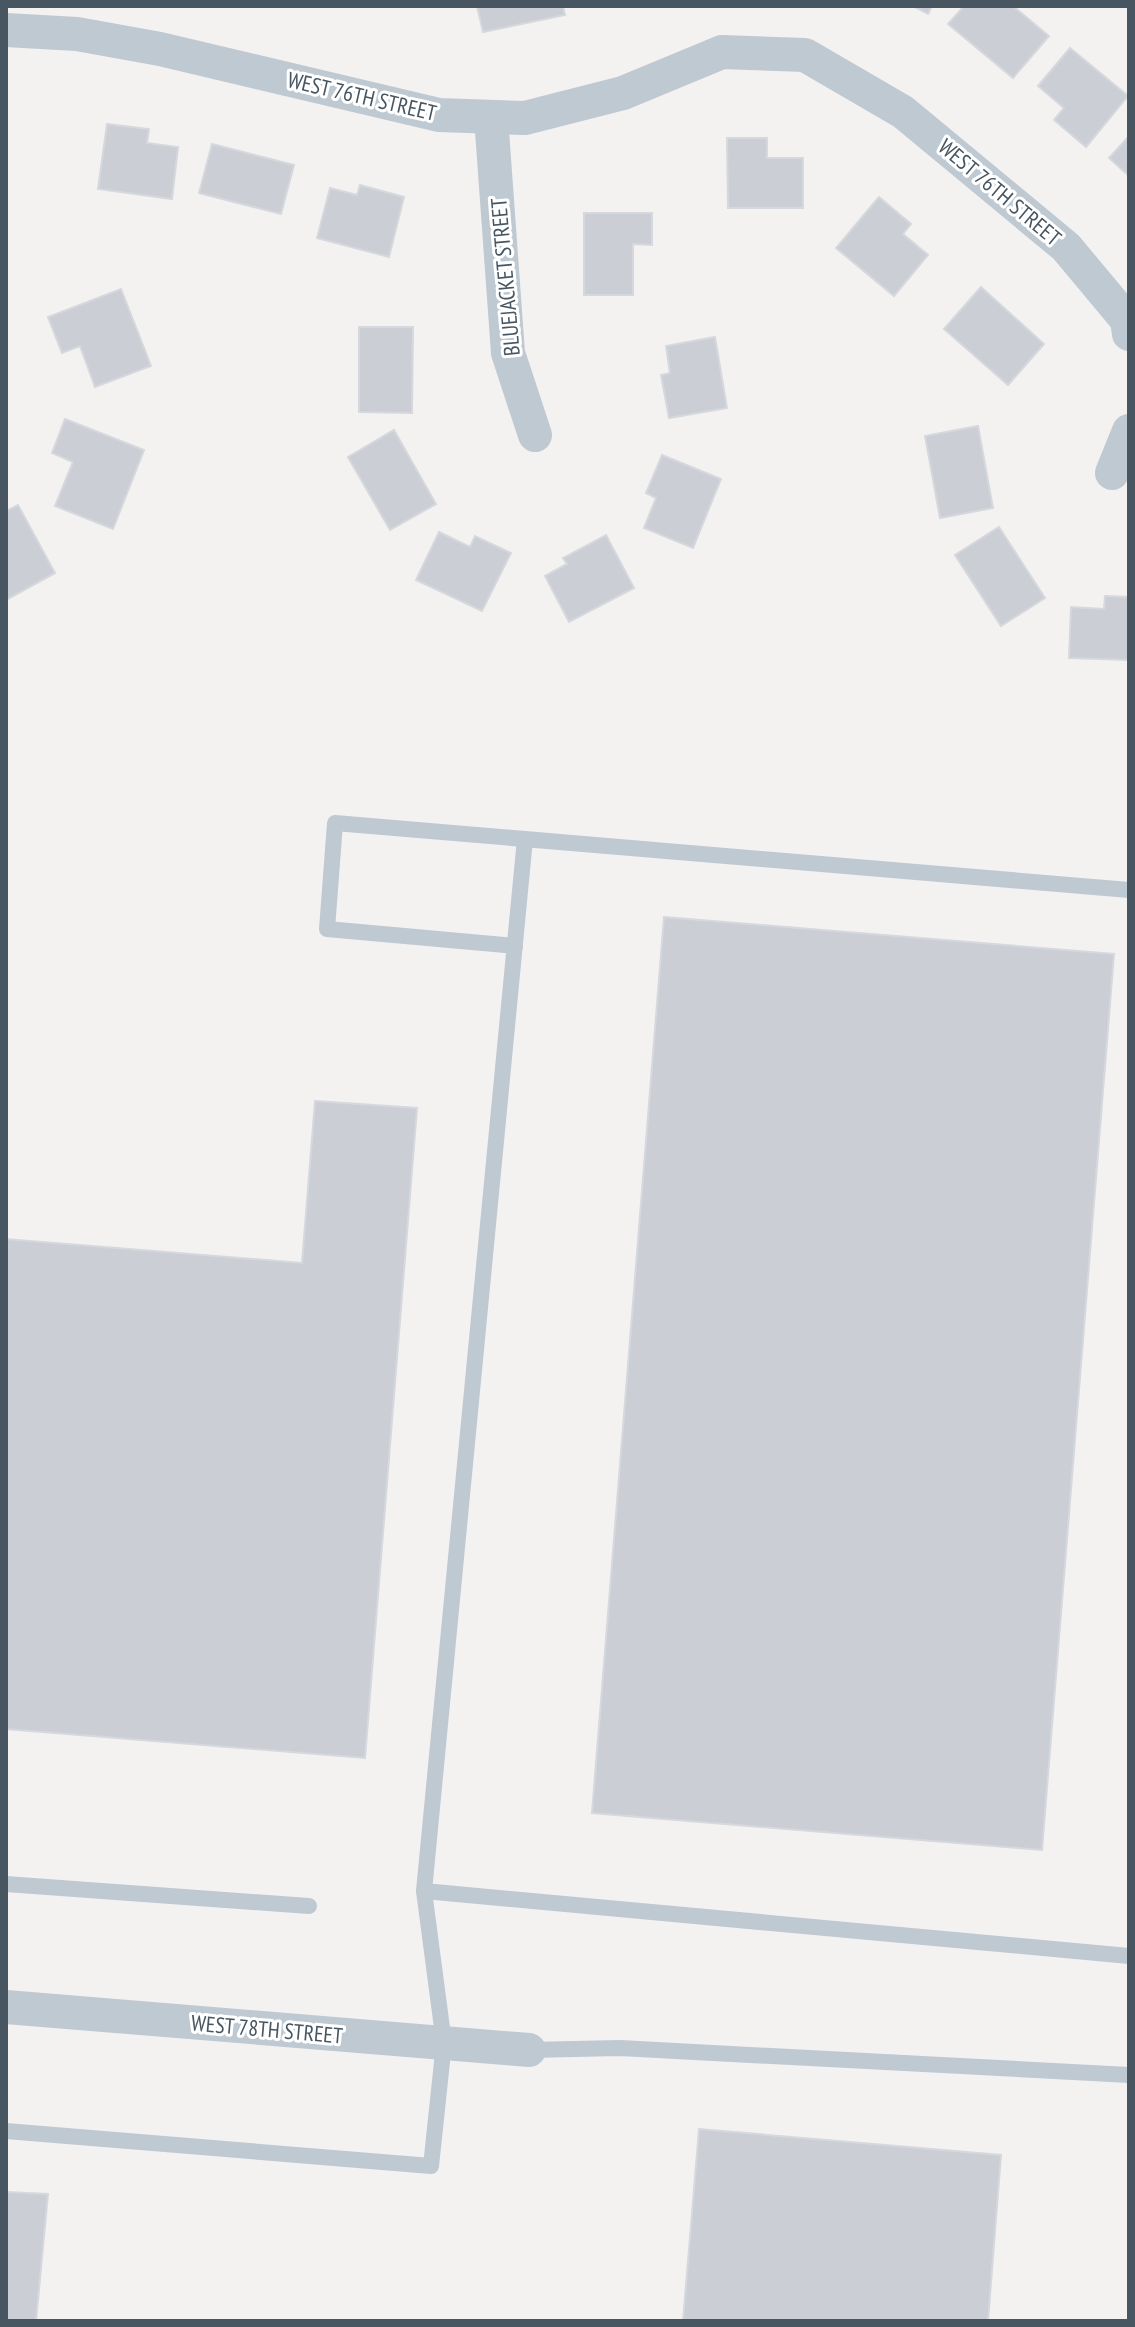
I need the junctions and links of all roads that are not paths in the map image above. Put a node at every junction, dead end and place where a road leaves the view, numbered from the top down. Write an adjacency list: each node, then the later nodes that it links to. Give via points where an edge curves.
1 (6, 30): 2 (street, WEST 76TH STREET, via 77,34 439,115)
2 (491, 117): 3 (street, WEST 76TH STREET, via 525,118 623,93 722,52 805,55 903,112 1066,247 1127,320); 5 (street, BLUEJACKET STREET, via 508,353)
3 (1129, 334)
4 (1129, 431): 6 (street)
5 (535, 435)
6 (1112, 473)
7 (525, 839): 8 (lane); 9 (lane); 9 (lane, via 335,823 327,929)
8 (1129, 890)
9 (515, 946): 11 (lane)
10 (6, 1884): 12 (lane)
11 (424, 1891): 13 (lane); 15 (lane)
12 (309, 1906)
13 (1129, 1956)
14 (6, 2007): 15 (street, WEST 78TH STREET)
15 (444, 2043): 16 (street, WEST 78TH STREET); 18 (lane, via 431,2166)
16 (529, 2050): 17 (lane, via 620,2048)
17 (1129, 2075)
18 (6, 2131)

